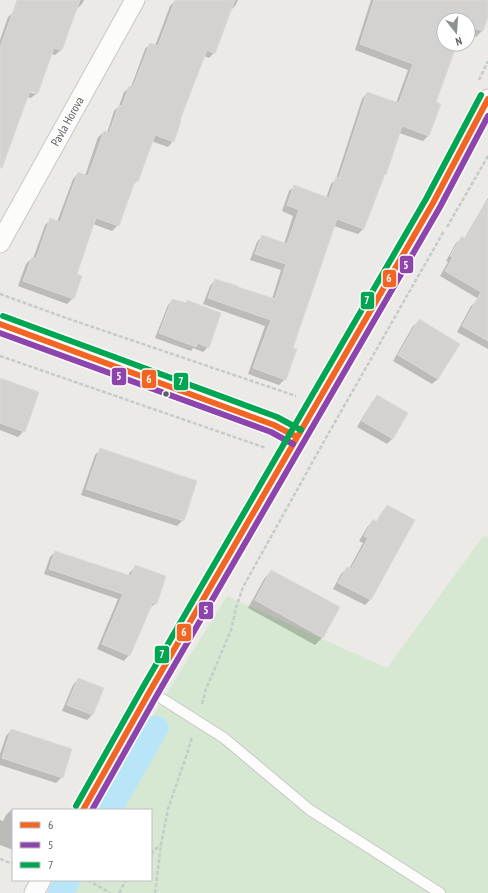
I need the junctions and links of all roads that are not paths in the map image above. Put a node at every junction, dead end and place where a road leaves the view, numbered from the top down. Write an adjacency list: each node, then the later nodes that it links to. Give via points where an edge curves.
1 (135, 0): 3 (street, Pavla Horova)
2 (488, 99): 5 (street, via 433,203)
3 (0, 243)
4 (0, 324): 5 (street, via 274,425)
5 (297, 437): 6 (street)
6 (150, 692): 7 (street); 10 (lane, via 224,738 310,810)
7 (84, 809)
8 (40, 881): 9 (street)
9 (34, 893)
10 (440, 893)

